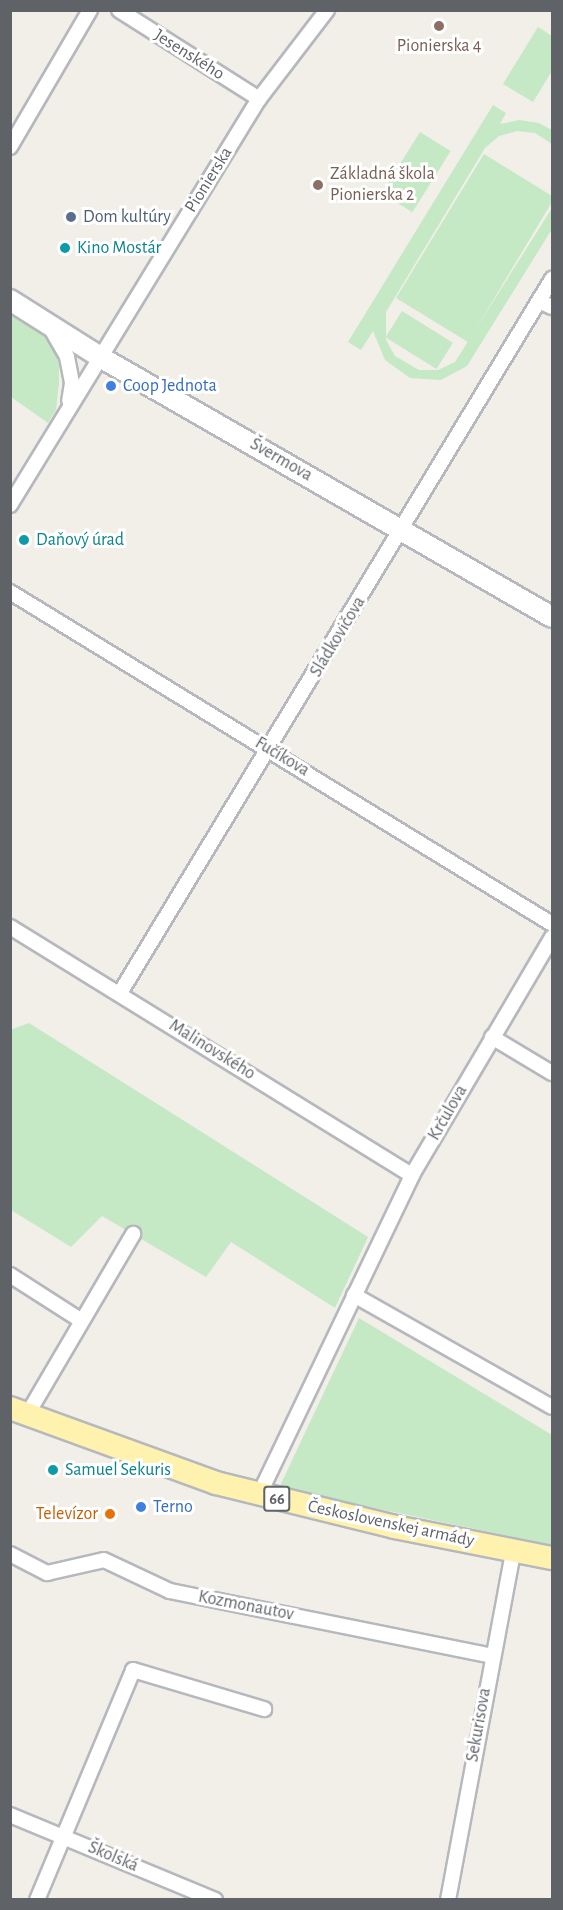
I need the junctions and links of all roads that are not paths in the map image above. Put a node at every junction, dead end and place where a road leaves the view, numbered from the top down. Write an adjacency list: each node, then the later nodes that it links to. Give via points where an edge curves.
1 (90, 10): 5 (street)
2 (119, 10): 4 (street, Jesenského)
3 (327, 10): 4 (street, Pionierska)
4 (259, 99): 11 (street, Pionierska)
5 (10, 147)
6 (552, 279): 8 (street, Sládkovičova)
7 (10, 300): 10 (street, Švermova)
8 (539, 301): 9 (street); 14 (street, Sládkovičova)
9 (552, 307)
10 (49, 325): 11 (street, Švermova); 12 (street, via 67,357 72,383)
11 (100, 357): 12 (street, Pionierska); 14 (street, Švermova)
12 (64, 418): 13 (street, Pionierska)
13 (10, 505)
14 (400, 528): 16 (street, Švermova); 17 (street, Sládkovičova)
15 (10, 592): 17 (street, Fučíkova)
16 (552, 617)
17 (271, 750): 18 (street, Fučíkova); 21 (street, Sládkovičova)
18 (552, 924)
19 (10, 927): 21 (street, Malinovského)
20 (552, 937): 22 (street, Krčulova)
21 (120, 993): 24 (street, Malinovského)
22 (492, 1038): 23 (street); 24 (street, Krčulova)
23 (552, 1073)
24 (412, 1175): 27 (street, Krčulova)
25 (133, 1234): 28 (street, Československej armády)
26 (10, 1275): 28 (street)
27 (354, 1295): 29 (street); 31 (street, Krčulova)
28 (82, 1321): 30 (street, Československej armády)
29 (552, 1407)
30 (19, 1412): 31 (main road, Československej armády / 66)
31 (259, 1495): 32 (main road, Československej armády / 66)
32 (513, 1551): 34 (main road, Československej armády / 66); 35 (street, Sekurisova)
33 (10, 1554): 35 (street, Kozmonautov, via 47,1573 104,1560 170,1591)
34 (552, 1558)
35 (490, 1656): 41 (street, Sekurisova)
36 (264, 1708): 38 (street, via 133,1670)
37 (10, 1815): 38 (street, Školská)
38 (63, 1836): 39 (street); 40 (street, Školská)
39 (37, 1899)
40 (215, 1899)
41 (448, 1899)

